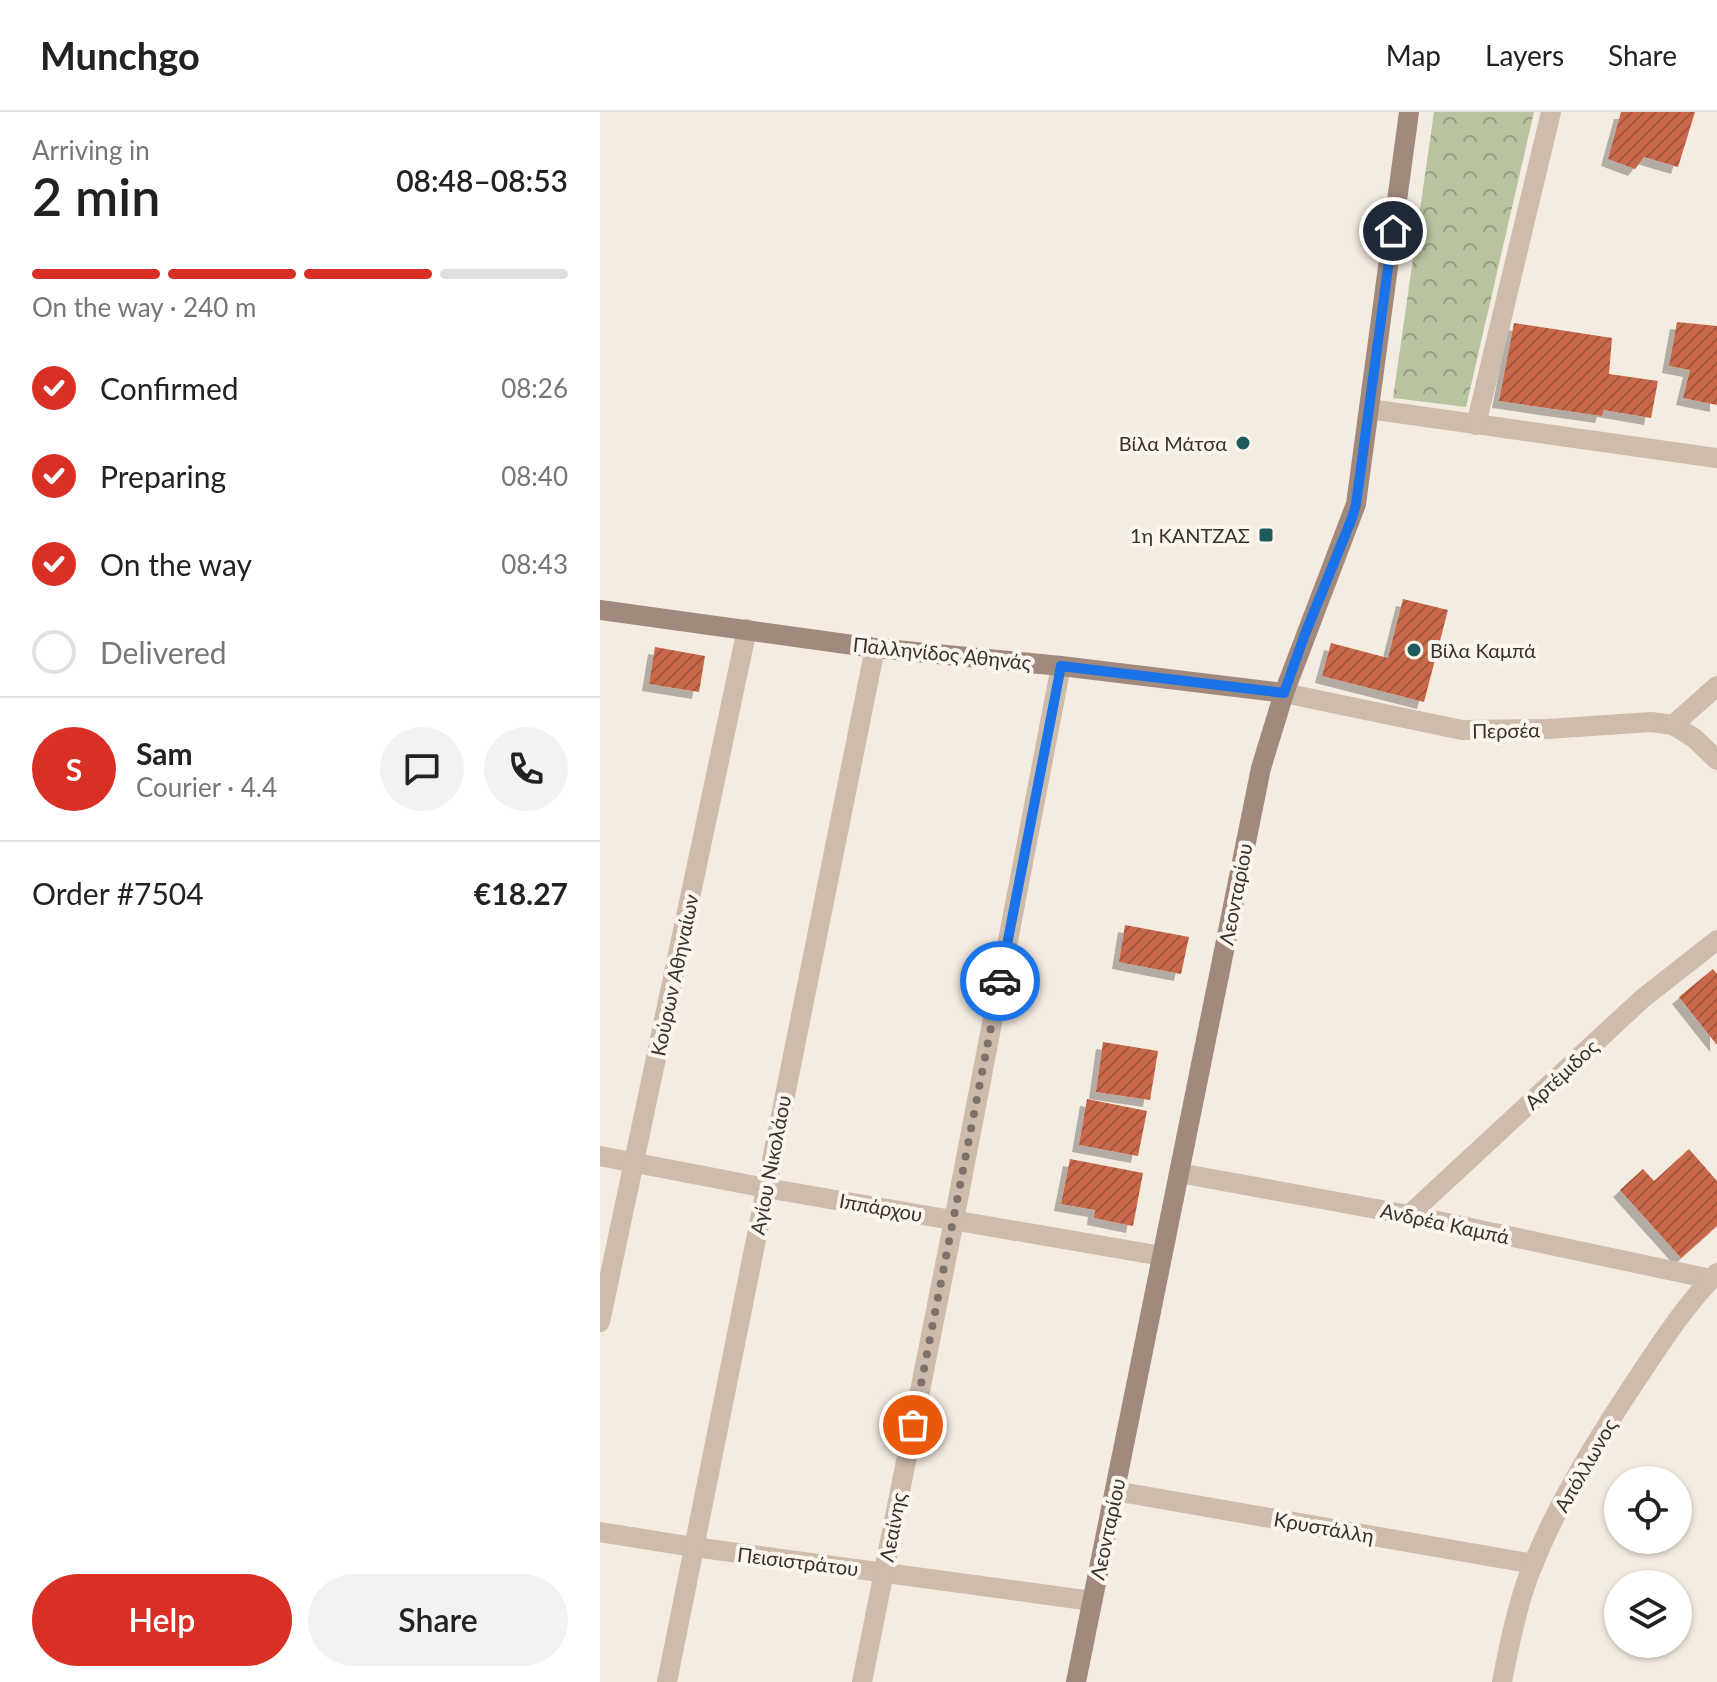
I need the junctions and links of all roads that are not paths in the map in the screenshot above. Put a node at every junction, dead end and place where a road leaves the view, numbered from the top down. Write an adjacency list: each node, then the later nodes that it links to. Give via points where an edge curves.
1 (1409, 112): 3 (street, Λεονταρίου)
2 (1551, 112): 4 (street)
3 (1369, 409): 4 (street); 11 (street, Λεονταρίου, via 1352,518)
4 (1476, 425): 5 (street)
5 (1717, 458)
6 (600, 610): 7 (street, Παλληνίδος Αθηνάς)
7 (747, 629): 8 (street, Παλληνίδος Αθηνάς); 16 (street, Κούρων Αθηναίων)
8 (875, 648): 9 (street, Παλληνίδος Αθηνάς); 18 (street, Αγίου Νικολάου)
9 (1061, 666): 11 (street, Παλληνίδος Αθηνάς); 20 (street, Λεαίνης)
10 (1717, 686): 12 (street)
11 (1284, 693): 12 (street, Περσέα, via 1462,730); 17 (street, Λεονταρίου, via 1261,768)
12 (1673, 725): 13 (street)
13 (1717, 760)
14 (1717, 940): 19 (street, Αρτέμιδος, via 1642,999)
15 (600, 1156): 16 (street, Ιππάρχου)
16 (634, 1162): 18 (street, Ιππάρχου); 23 (street, Κούρων Αθηναίων)
17 (1179, 1173): 19 (street, Ανδρέα Καμπά); 21 (street, Λεονταρίου)
18 (766, 1188): 20 (street, Ιππάρχου); 26 (street, Αγίου Νικολάου)
19 (1409, 1215): 22 (street, Ανδρέα Καμπά)
20 (954, 1220): 21 (street, Ιππάρχου); 28 (street, Λεαίνης)
21 (1162, 1256): 24 (street, Λεονταρίου)
22 (1714, 1276): 27 (street, Απόλλωνος, via 1624,1398 1572,1485)
23 (600, 1322)
24 (1115, 1491): 27 (street, Κρυστάλλη); 29 (street, Λεονταρίου)
25 (600, 1532): 26 (street, Πεισιστράτου)
26 (694, 1547): 28 (street, Πεισιστράτου); 30 (street, Αγίου Νικολάου)
27 (1534, 1564): 33 (street, Απόλλωνος, via 1517,1611)
28 (884, 1572): 29 (street, Πεισιστράτου); 31 (street, Λεαίνης)
29 (1092, 1601): 32 (street, Λεονταρίου)
30 (667, 1682)
31 (862, 1682)
32 (1076, 1682)
33 (1502, 1682)

